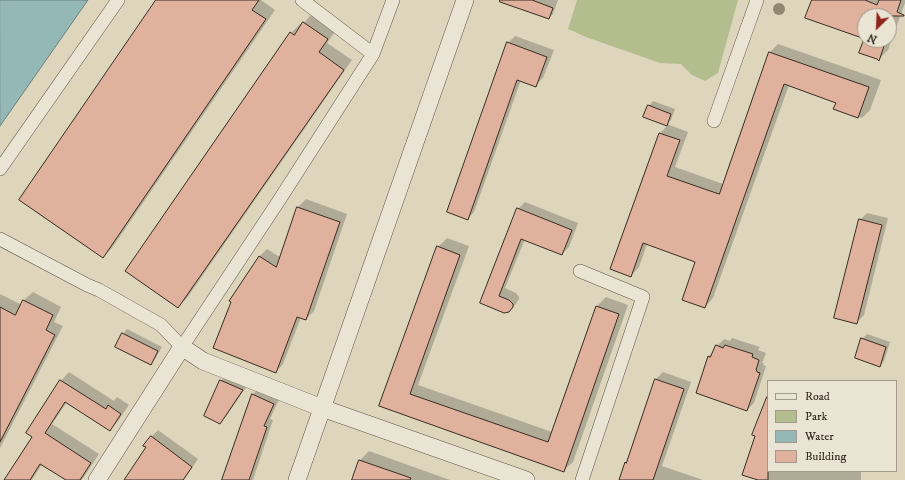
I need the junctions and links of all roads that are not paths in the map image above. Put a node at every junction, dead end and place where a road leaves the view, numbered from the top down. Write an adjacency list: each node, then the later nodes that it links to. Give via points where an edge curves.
1 (118, 0): 8 (street)
2 (302, 0): 6 (street)
3 (393, 0): 6 (street)
4 (465, 0): 12 (street)
5 (757, 0): 7 (street)
6 (373, 54): 11 (street)
7 (714, 121)
8 (0, 169)
9 (0, 239): 11 (street, via 161,325)
10 (580, 271): 16 (street, via 643,297)
11 (182, 347): 12 (street, via 203,361); 13 (street)
12 (322, 408): 14 (street); 15 (street)
13 (97, 480)
14 (297, 480)
15 (526, 480)
16 (582, 480)

